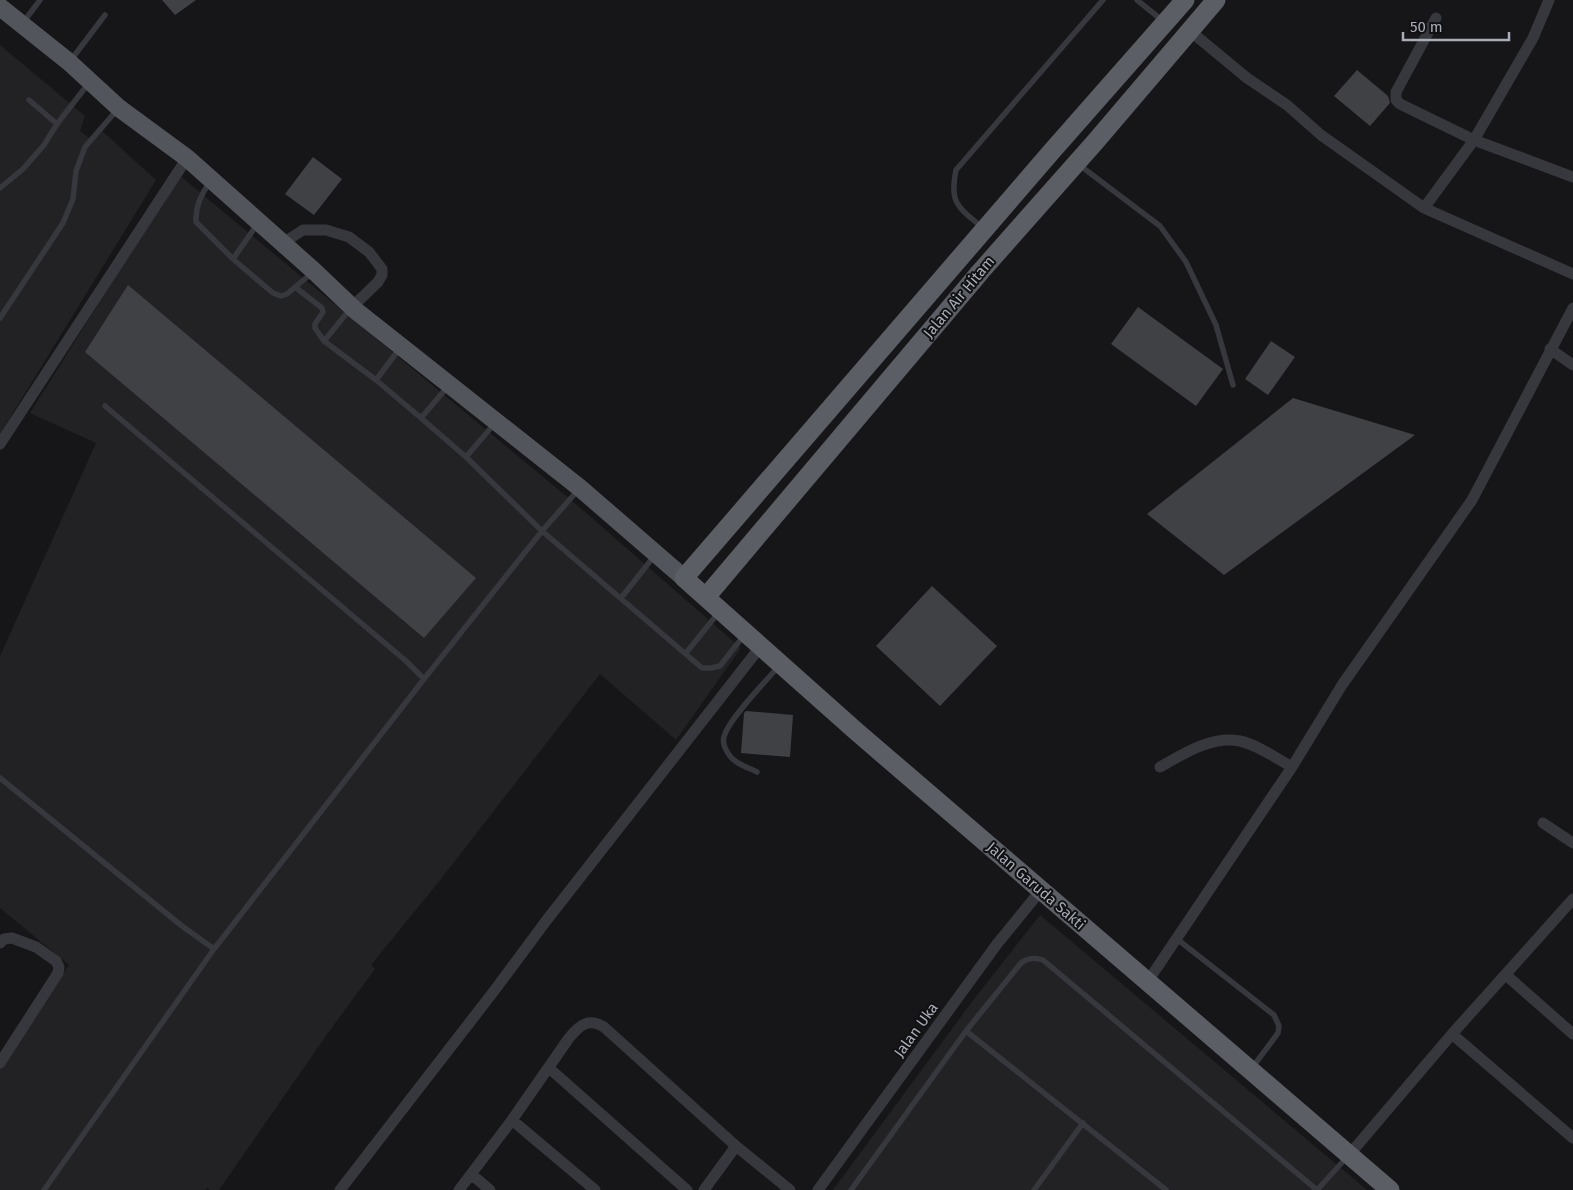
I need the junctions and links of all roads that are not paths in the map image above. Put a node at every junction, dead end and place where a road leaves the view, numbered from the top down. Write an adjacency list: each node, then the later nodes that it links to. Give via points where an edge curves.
1 (40, 0): 11 (lane)
2 (1103, 0): 26 (lane, via 956,170 952,187 960,209)
3 (1137, 0): 10 (lane)
4 (1185, 0): 10 (highway, Jalan Air Hitam)
5 (1216, 0): 12 (highway, Jalan Air Hitam)
6 (1549, 0): 18 (street, via 1533,38)
7 (0, 7): 11 (main road)
8 (105, 15): 13 (lane)
9 (1436, 18): 18 (street, via 1396,92 1396,100)
10 (1165, 22): 26 (highway, Jalan Air Hitam)
11 (21, 25): 13 (main road)
12 (1189, 30): 20 (highway, Jalan Air Hitam); 24 (street, via 1321,135)
13 (69, 62): 14 (main road)
14 (90, 82): 16 (main road); 17 (lane)
15 (29, 100): 17 (lane)
16 (119, 108): 19 (main road); 34 (lane, via 86,146 76,170 73,199 62,223)
17 (57, 124): 23 (lane, via 44,145)
18 (1474, 140): 21 (street); 24 (street)
19 (187, 158): 22 (main road); 45 (street)
20 (1077, 162): 41 (lane, via 1160,226 1181,255 1216,325); 51 (highway, Jalan Air Hitam)
21 (1573, 177)
22 (211, 181): 25 (main road); 28 (lane, via 197,207 196,222)
23 (0, 188)
24 (1424, 208): 30 (street)
25 (259, 222): 27 (main road); 28 (lane)
26 (985, 230): 50 (highway, Jalan Air Hitam)
27 (283, 243): 29 (main road); 32 (street, via 303,230 326,230 349,237 369,252 382,275)
28 (233, 259): 31 (lane, via 273,293 281,296)
29 (314, 271): 31 (lane); 32 (main road)
30 (1573, 274)
31 (295, 287): 35 (lane, via 322,308 315,328)
32 (352, 307): 35 (lane); 36 (main road)
33 (1573, 308): 37 (street)
34 (0, 318)
35 (324, 341): 39 (lane)
36 (402, 346): 39 (lane); 40 (main road)
37 (1550, 349): 38 (street); 60 (street, via 1472,500 1342,685)
38 (1573, 365)
39 (376, 380): 43 (lane)
40 (450, 384): 43 (lane); 44 (main road)
41 (1233, 385)
42 (105, 406): 58 (lane)
43 (421, 418): 46 (lane)
44 (497, 422): 46 (lane); 47 (main road)
45 (0, 444)
46 (466, 458): 48 (lane)
47 (580, 488): 48 (lane); 49 (main road)
48 (542, 532): 52 (lane); 58 (lane)
49 (656, 554): 50 (main road); 52 (lane)
50 (684, 578): 51 (highway, Jalan Garuda Sakti)
51 (706, 597): 53 (highway, Jalan Garuda Sakti)
52 (621, 598): 56 (lane)
53 (721, 610): 54 (highway, Jalan Garuda Sakti); 56 (lane)
54 (746, 633): 55 (highway, Jalan Garuda Sakti); 56 (lane, via 720,666 702,668)
55 (761, 646): 57 (highway, Jalan Garuda Sakti); 85 (street)
56 (686, 654)
57 (780, 664): 61 (lane, via 735,718 724,738 728,755); 65 (highway, Jalan Garuda Sakti)
58 (424, 679): 69 (lane)
59 (1160, 767): 60 (street, via 1187,752 1229,740 1247,744)
60 (1292, 767): 67 (street)
61 (757, 772)
62 (0, 778): 69 (lane)
63 (1543, 823): 64 (street)
64 (1573, 843)
65 (1041, 890): 71 (highway, Jalan Garuda Sakti); 92 (street, Jalan Uka, via 997,944)
66 (1573, 899): 70 (street)
67 (1177, 939): 71 (street); 77 (lane, via 1268,1010 1278,1022 1276,1037)
68 (0, 943): 75 (street, via 8,938 17,939 53,957 59,967)
69 (214, 949): 84 (lane)
70 (1506, 975): 73 (street); 74 (street)
71 (1148, 981): 77 (highway, Jalan Garuda Sakti)
72 (966, 1031): 79 (lane); 93 (lane); 96 (lane, via 1021,963 1030,958 1043,960)
73 (1452, 1034): 80 (street); 82 (street)
74 (1573, 1034)
75 (0, 1063)
76 (549, 1068): 78 (street); 81 (street, via 577,1028 590,1022 597,1023); 89 (street)
77 (1250, 1071): 82 (highway, Jalan Garuda Sakti)
78 (512, 1120): 83 (street); 88 (street)
79 (1083, 1123): 94 (lane); 95 (lane)
80 (1573, 1138)
81 (736, 1146): 90 (street); 91 (street)
82 (1349, 1155): 96 (lane); 97 (highway, Jalan Garuda Sakti)
83 (471, 1174): 86 (street); 87 (street)
84 (44, 1190)
85 (340, 1190)
86 (459, 1190)
87 (490, 1190)
88 (595, 1190)
89 (687, 1190)
90 (704, 1190)
91 (790, 1190)
92 (818, 1190)
93 (851, 1190)
94 (1034, 1190)
95 (1166, 1190)
96 (1317, 1190)
97 (1390, 1190)

